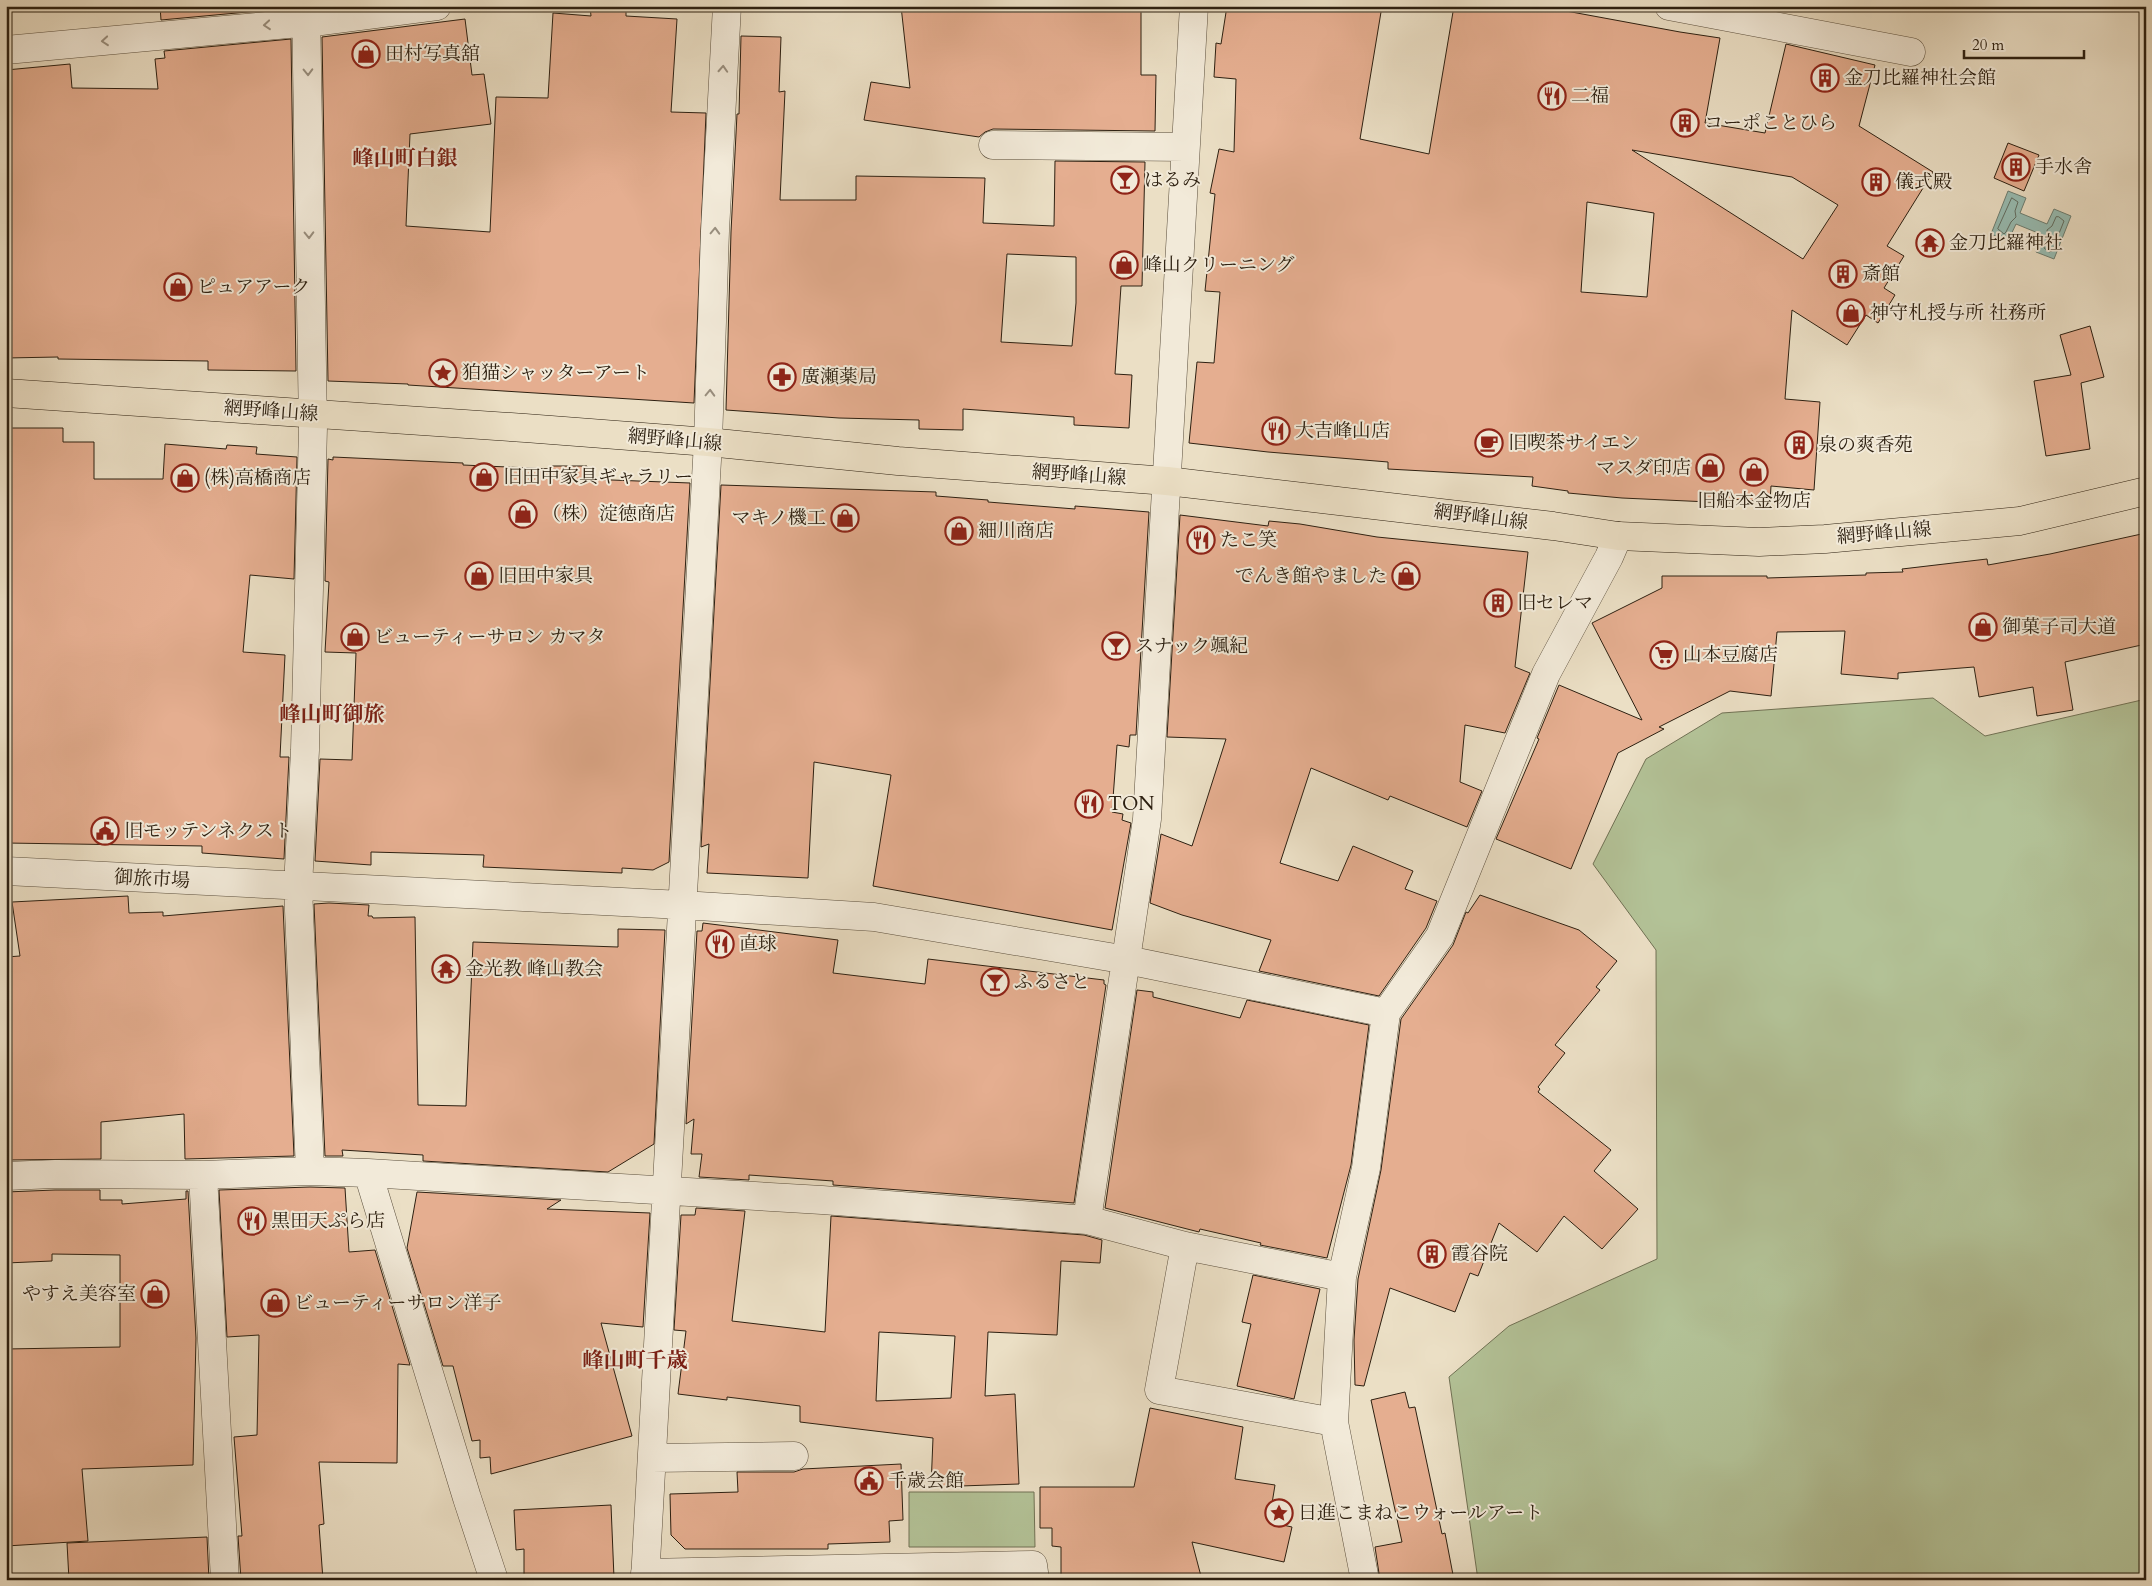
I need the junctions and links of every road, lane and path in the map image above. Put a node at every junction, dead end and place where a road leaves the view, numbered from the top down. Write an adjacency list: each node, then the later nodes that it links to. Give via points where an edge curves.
1 (437, 6): 6 (street)
2 (726, 6): 13 (street, one-way to 2)
3 (1194, 6): 10 (street)
4 (1669, 6): 5 (street)
5 (1727, 11): 8 (street)
6 (307, 14): 7 (street, one-way to 7); 12 (street, one-way to 12)
7 (6, 50)
8 (1911, 52)
9 (993, 145): 10 (street)
10 (1185, 148): 14 (street)
11 (6, 393): 12 (main road, 網野峰山線)
12 (311, 414): 13 (main road, 網野峰山線); 18 (street, via 305,750)
13 (708, 442): 14 (main road, 網野峰山線, via 898,461); 19 (street)
14 (1153, 480): 16 (main road, 網野峰山線, via 1543,524); 20 (street, via 1147,819)
15 (2146, 491): 16 (main road, 網野峰山線, via 2020,521 1825,539 1759,542)
16 (1618, 536): 21 (street, via 1546,674 1440,936)
17 (6, 871): 18 (street, 御旅市場)
18 (298, 887): 19 (street, 御旅市場); 22 (street)
19 (682, 905): 20 (street, 御旅市場, via 874,917); 26 (street)
20 (1127, 960): 21 (street, 御旅市場); 27 (street)
21 (1386, 1013): 29 (street, via 1366,1168)
22 (310, 1171): 23 (street); 24 (street)
23 (368, 1173): 26 (street); 35 (street)
24 (203, 1175): 25 (street); 34 (street)
25 (6, 1176)
26 (666, 1191): 27 (street); 32 (street)
27 (1087, 1220): 28 (street)
28 (1185, 1246): 29 (street); 30 (street, via 1159,1390)
29 (1342, 1277): 30 (street)
30 (1334, 1422): 37 (street)
31 (794, 1456): 32 (street)
32 (652, 1458): 33 (street)
33 (645, 1576): 36 (street, via 1033,1565)
34 (225, 1580)
35 (494, 1580)
36 (1035, 1580)
37 (1365, 1580)

